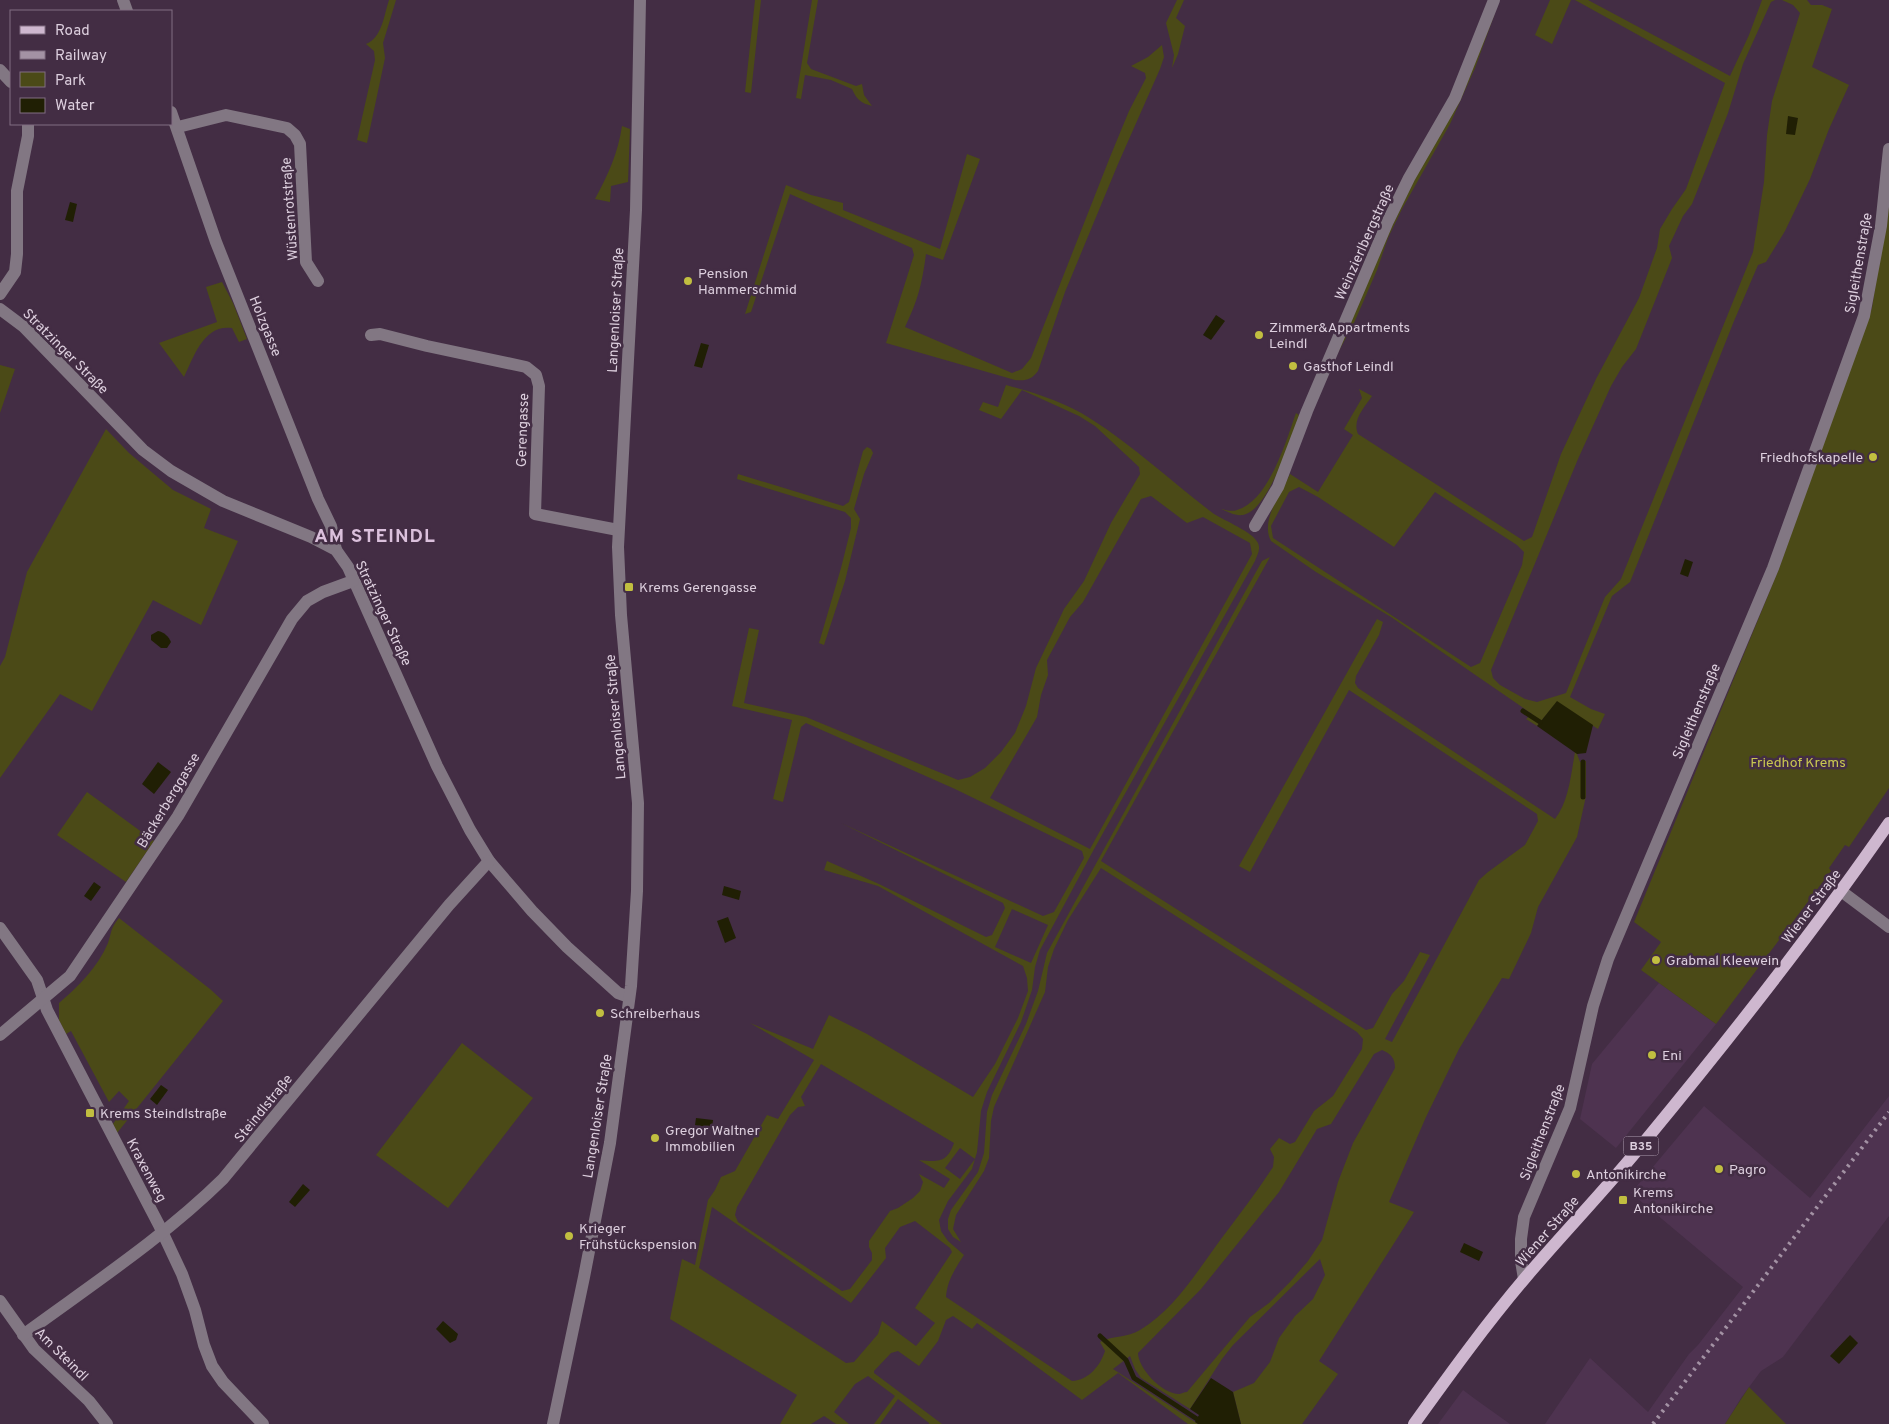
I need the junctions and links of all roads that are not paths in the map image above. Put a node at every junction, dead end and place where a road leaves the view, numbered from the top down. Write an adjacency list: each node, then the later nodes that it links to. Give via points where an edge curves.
1 (640, 0): 14 (street, Langenloiser Straße, via 636,210)
2 (1494, 0): 13 (street, Weinzierlbergstraße, via 1456,98 1388,221 1278,487)
3 (0, 70): 4 (street)
4 (10, 81)
5 (172, 114): 7 (street, Holzgasse)
6 (28, 125): 10 (street, via 17,191 17,254 14,272)
7 (178, 127): 9 (street, Wüstenrotstraße, via 226,114 287,128 295,135 300,144 306,262); 15 (street, Holzgasse, via 216,242 318,499 332,526)
8 (1889, 149): 26 (street, Sigleithenstraße, via 1881,226 1864,316 1773,568 1608,959 1593,1006 1570,1108 1524,1218 1520,1239)
9 (318, 281)
10 (0, 294)
11 (0, 310): 15 (street, Stratzinger Straße, via 24,327 143,450 171,471 223,501)
12 (371, 335): 14 (street, Gerengasse, via 380,334 526,367 536,375 539,386 535,514)
13 (1254, 526)
14 (618, 530): 22 (street, Langenloiser Straße, via 621,615 638,803 637,891)
15 (336, 550): 16 (street, Stratzinger Straße)
16 (354, 581): 18 (street, Stratzinger Straße, via 437,766); 23 (street, Bäckerberggasse, via 322,592 308,601 292,619 178,816 70,976)
17 (1889, 824): 19 (main road, Wiener Straße / B35)
18 (489, 861): 22 (street, Stratzinger Straße, via 567,947 618,993); 25 (street, Steindlstraße, via 223,1179)
19 (1841, 891): 20 (street); 26 (main road, Wiener Straße / B35, via 1645,1142)
20 (1889, 927)
21 (0, 928): 23 (street, Kraxenweg, via 36,980)
22 (629, 997): 31 (street, Langenloiser Straße, via 610,1143)
23 (43, 999): 24 (street, Bäckerberggasse); 25 (street, Kraxenweg)
24 (0, 1035)
25 (163, 1232): 28 (street, Steindlstraße); 30 (street, Kraxenweg, via 182,1274 212,1366)
26 (1524, 1279): 32 (main road, Wiener Straße / B35)
27 (0, 1301): 28 (street, Am Steindl)
28 (23, 1335): 29 (street, Am Steindl)
29 (107, 1424)
30 (263, 1424)
31 (553, 1424)
32 (1414, 1424)

